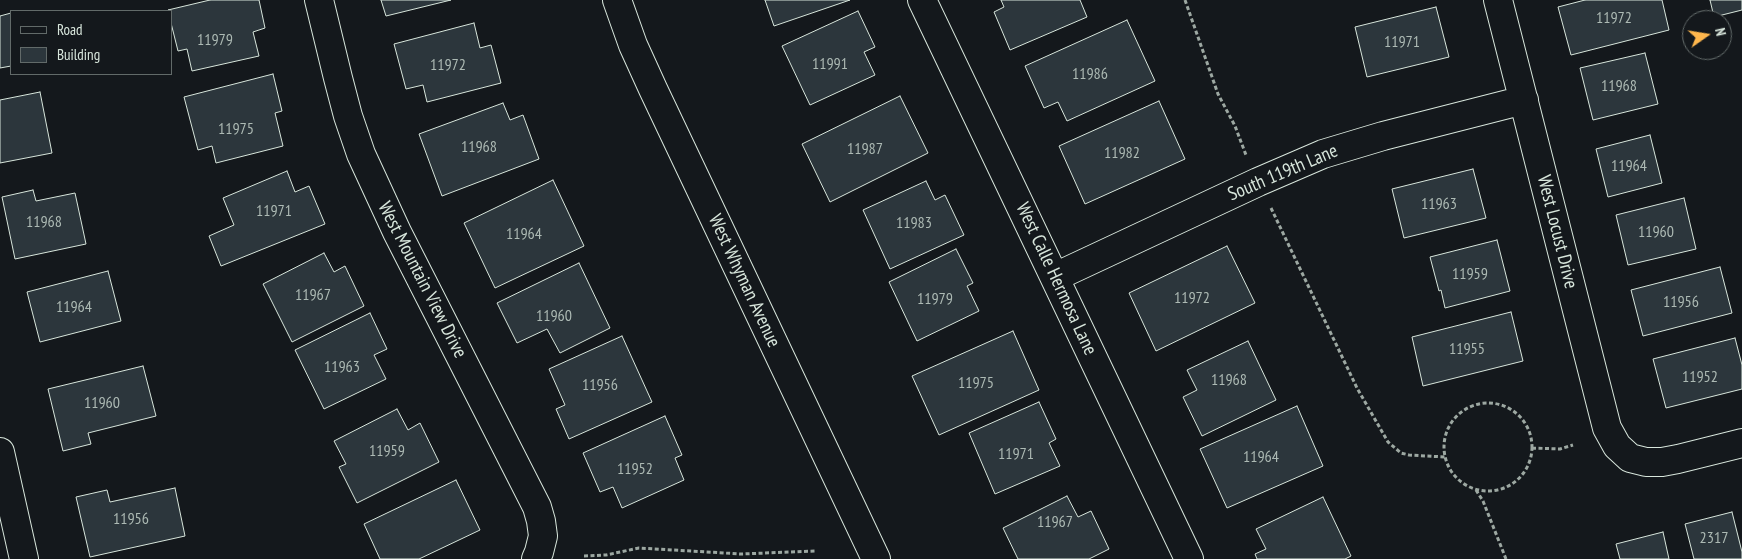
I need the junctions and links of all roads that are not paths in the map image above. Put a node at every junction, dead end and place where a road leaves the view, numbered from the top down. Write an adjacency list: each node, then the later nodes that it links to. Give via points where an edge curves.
1 (320, 0): 9 (street, West Mountain View Drive, via 340,87 361,154 397,232 537,507 542,536)
2 (617, 0): 11 (street, West Whyman Avenue, via 652,88)
3 (922, 0): 6 (street, West Calle Hermosa Lane)
4 (1498, 0): 5 (street, West Locust Drive)
5 (1524, 100): 6 (street, South 119th Lane, via 1323,154); 7 (street, West Locust Drive, via 1602,410 1617,446 1630,458 1662,462)
6 (1055, 277): 12 (street, West Calle Hermosa Lane)
7 (1742, 444)
8 (0, 452): 10 (street)
9 (538, 555)
10 (24, 559)
11 (876, 559)
12 (1188, 559)

